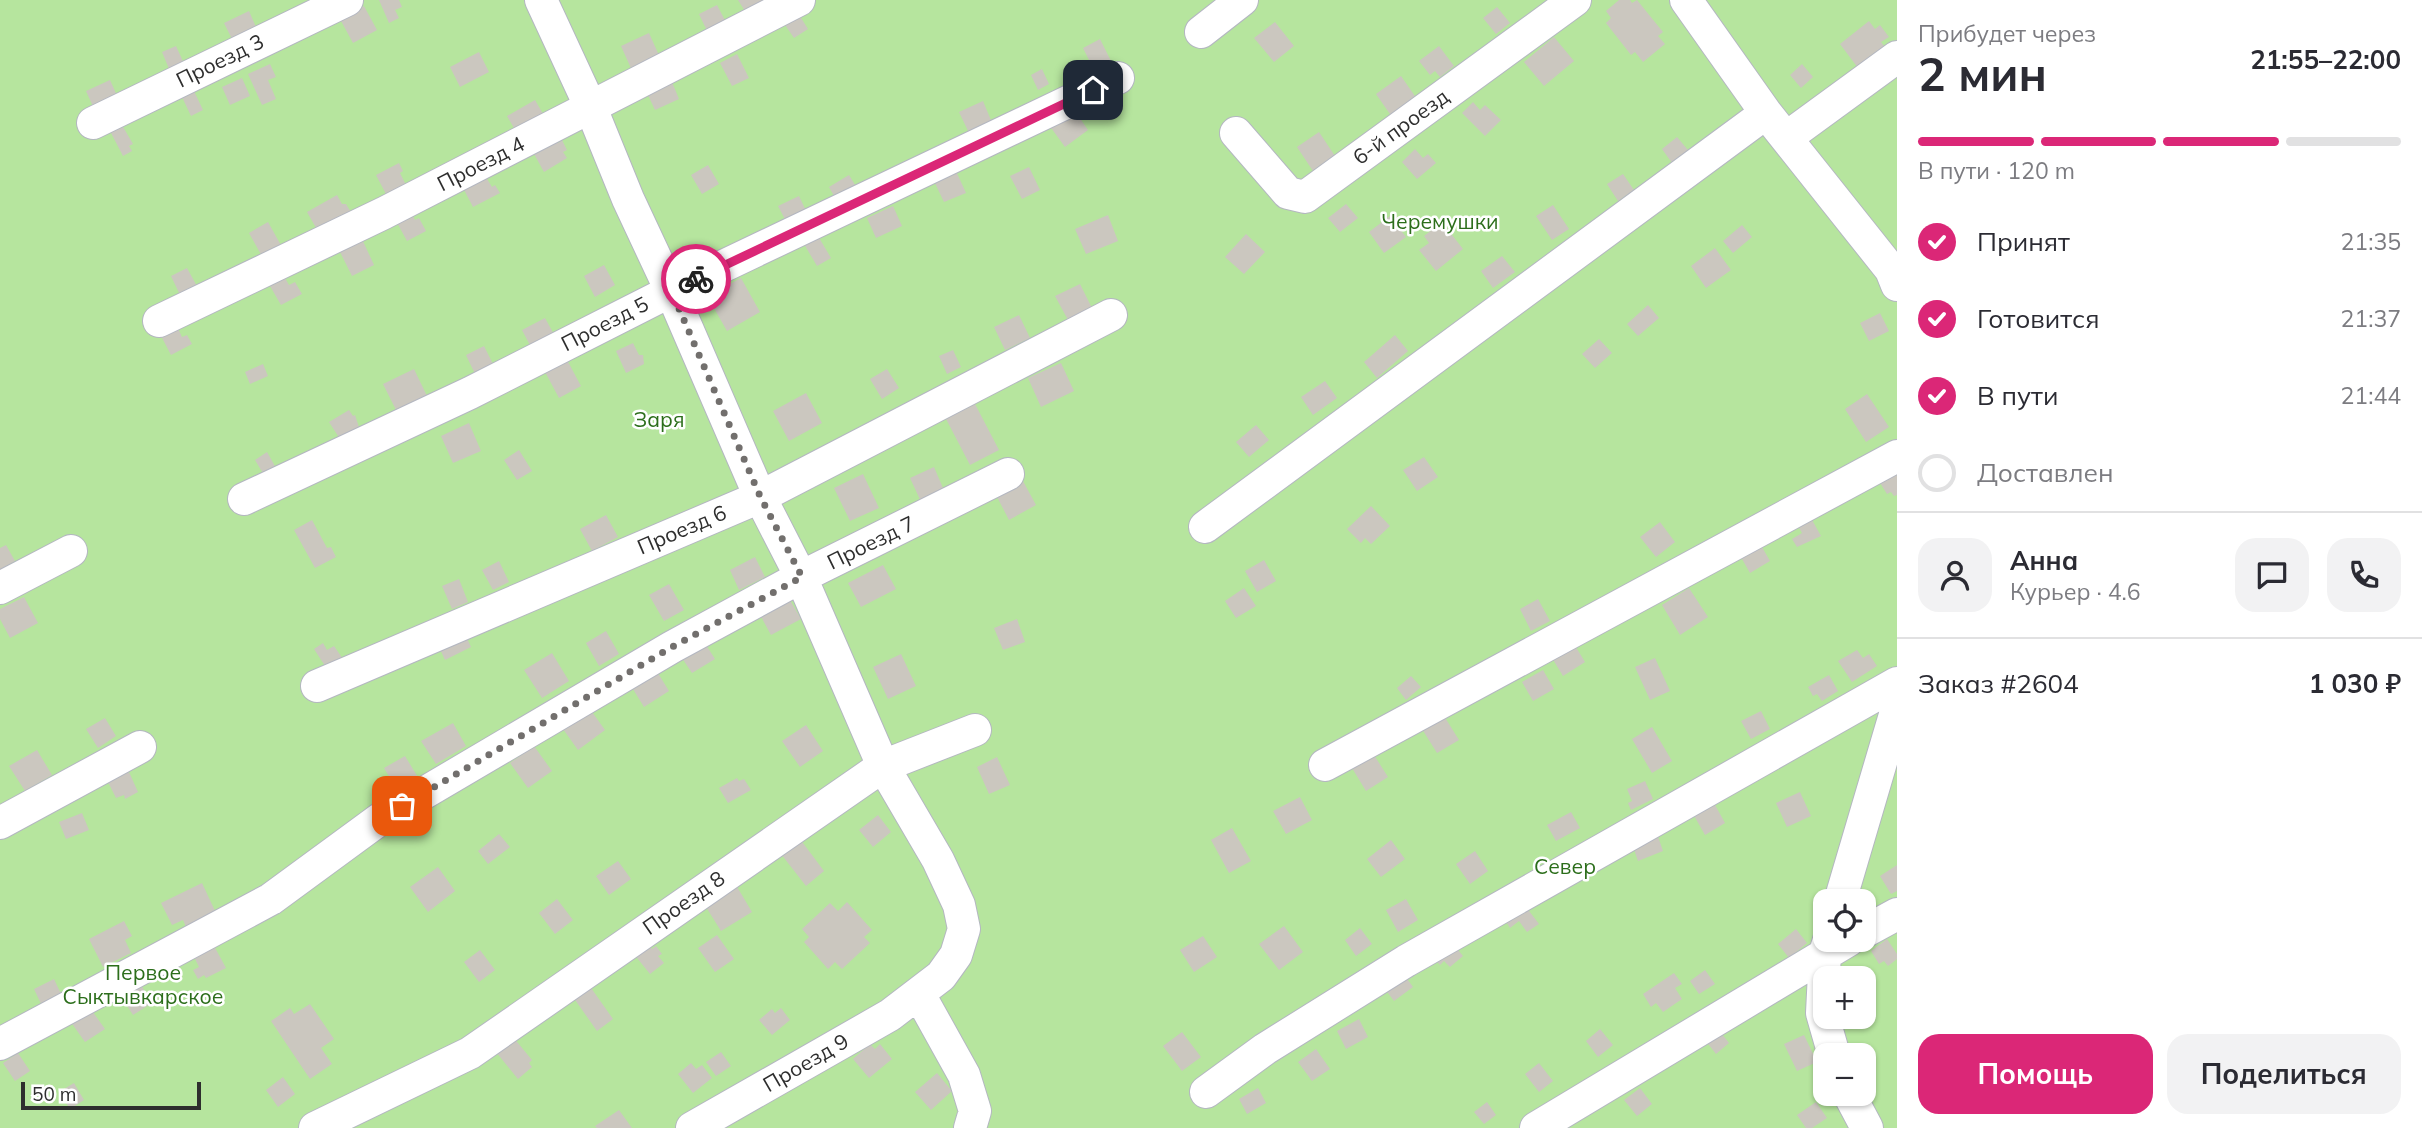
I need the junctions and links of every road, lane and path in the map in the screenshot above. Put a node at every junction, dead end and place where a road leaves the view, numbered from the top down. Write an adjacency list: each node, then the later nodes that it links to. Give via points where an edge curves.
1 (347, 0): 12 (street, Проезд 3)
2 (541, 0): 10 (street, Проезд 9)
3 (799, 0): 10 (street, Проезд 4)
4 (1242, 0): 7 (street)
5 (1575, 0): 13 (street, 6-й проезд, via 1305,197 1288,193)
6 (1686, 0): 11 (street)
7 (1201, 32)
8 (1897, 57): 14 (street)
9 (1118, 78): 16 (street, Проезд 5)
10 (591, 108): 16 (street, Проезд 9); 18 (street, Проезд 4)
11 (1766, 113): 14 (street); 23 (street)
12 (93, 123)
13 (1236, 133)
14 (1786, 138): 15 (street, via 1891,270)
15 (1897, 285)
16 (671, 290): 21 (street, Проезд 9); 22 (street, Проезд 5, via 470,393)
17 (1111, 315): 21 (street, Проезд 6)
18 (159, 320)
19 (1897, 456): 32 (street)
20 (1008, 474): 25 (street, Проезд 7)
21 (760, 496): 25 (street, Проезд 9); 28 (street, Проезд 6)
22 (244, 499)
23 (1205, 527)
24 (71, 551): 26 (street)
25 (802, 577): 33 (street, Проезд 9); 42 (street, Проезд 7, via 672,647 380,819 271,899)
26 (0, 589)
27 (1897, 683): 43 (street, via 1406,961 1265,1049)
28 (317, 686)
29 (1897, 708): 35 (street)
30 (975, 730): 33 (street, Проезд 8)
31 (140, 747): 34 (street)
32 (1325, 765)
33 (883, 766): 40 (street, Проезд 9, via 938,860 959,905 964,929 956,955 941,976); 45 (street, Проезд 8, via 470,1053)
34 (0, 822)
35 (1844, 889)
36 (1897, 914): 37 (street)
37 (1876, 925)
38 (1821, 952): 48 (street)
39 (1833, 952): 41 (street, via 1822,1013)
40 (919, 994): 46 (street, Проезд 9); 47 (street, via 964,1075 975,1111)
41 (1831, 1043)
42 (0, 1044)
43 (1206, 1092)
44 (1855, 1106): 49 (street)
45 (315, 1128)
46 (692, 1128)
47 (970, 1128)
48 (1536, 1128)
49 (1867, 1128)

